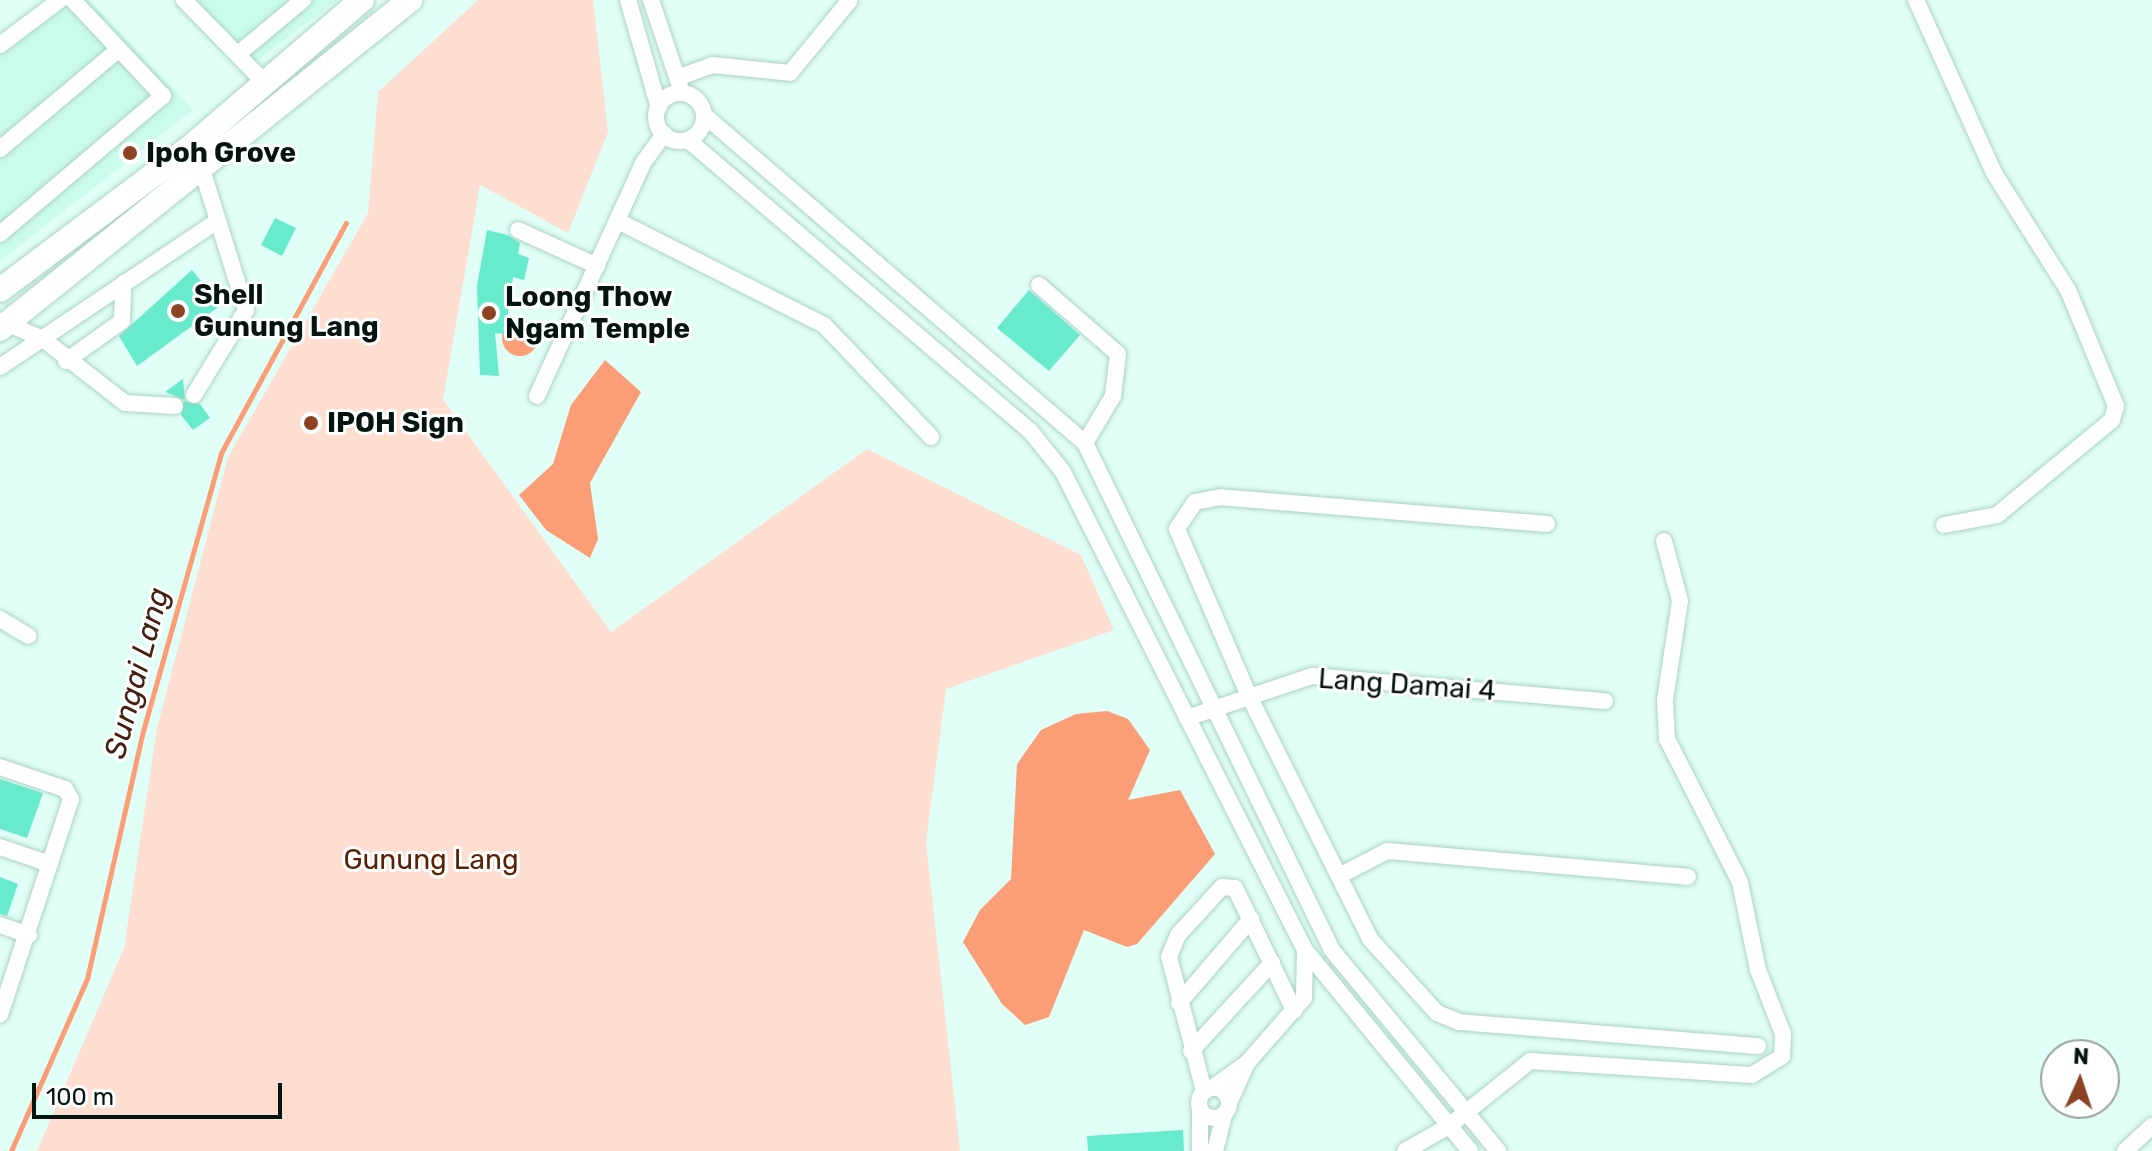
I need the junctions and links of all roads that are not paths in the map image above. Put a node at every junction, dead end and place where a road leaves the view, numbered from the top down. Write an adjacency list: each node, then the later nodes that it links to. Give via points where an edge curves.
1 (60, 0): 11 (street)
2 (73, 0): 12 (street)
3 (184, 0): 13 (street)
4 (303, 0): 13 (street)
5 (362, 0): 14 (highway)
6 (410, 0): 21 (highway)
7 (628, 0): 16 (street)
8 (651, 0): 15 (street)
9 (850, 0): 15 (street, via 790,73 713,65)
10 (1916, 0): 40 (street, via 1994,173 2068,290 2116,406 2112,420 1997,515)
11 (2, 39)
12 (119, 49): 20 (street); 25 (street, via 161,91 160,102)
13 (238, 54): 14 (street)
14 (267, 85): 29 (highway)
15 (680, 86): 16 (street); 17 (street)
16 (659, 108): 18 (street)
17 (704, 115): 19 (street); 38 (street)
18 (664, 134): 19 (street); 22 (street)
19 (688, 140): 47 (street, via 1031,432 1063,472)
20 (0, 149)
21 (203, 173): 23 (street); 30 (highway)
22 (618, 221): 26 (street); 37 (street, via 824,325)
23 (214, 223): 27 (street); 34 (street, via 246,310)
24 (518, 230): 26 (street)
25 (0, 234)
26 (597, 266): 35 (street)
27 (123, 283): 31 (street); 32 (street, via 122,321)
28 (1039, 285): 38 (street, via 1118,354 1113,396)
29 (0, 290)
30 (4, 327): 31 (street)
31 (43, 339): 32 (street); 33 (street)
32 (66, 361): 36 (street, via 125,403)
33 (0, 367)
34 (194, 395)
35 (537, 396)
36 (175, 406)
37 (931, 437)
38 (1085, 443): 46 (street)
39 (1547, 524): 44 (street, via 1221,497 1195,502 1180,514 1180,545)
40 (1944, 525)
41 (1664, 541): 67 (street, via 1680,601 1665,700 1667,739 1740,882 1758,970 1785,1049 1773,1067 1752,1075 1540,1058)
42 (0, 619): 43 (street)
43 (28, 636)
44 (1249, 696): 45 (street, Lang Damai 4, via 1312,676); 46 (street, Lang Damai 4); 51 (street)
45 (1605, 701)
46 (1213, 706): 47 (street, Lang Damai 4); 67 (street, via 1332,950)
47 (1187, 718): 56 (street)
48 (0, 767): 50 (street, via 70,793)
49 (0, 847): 50 (street)
50 (50, 864): 55 (street)
51 (1339, 876): 52 (street, via 1387,851); 61 (street, via 1379,953 1437,1013 1459,1022)
52 (1688, 877)
53 (1251, 919): 57 (street); 58 (street); 58 (street, via 1234,887 1223,886 1178,935 1169,957)
54 (0, 925): 55 (street)
55 (29, 935): 59 (street)
56 (1305, 950): 60 (street, via 1307,992); 68 (street)
57 (1272, 963): 60 (street); 62 (street)
58 (1179, 1003): 62 (street)
59 (1, 1010)
60 (1294, 1010): 63 (street)
61 (1758, 1046)
62 (1191, 1051): 64 (street)
63 (1247, 1063): 64 (street); 65 (street)
64 (1208, 1090): 65 (street); 66 (street)
65 (1226, 1108): 66 (street, via 1209,1117); 71 (street)
66 (1200, 1109): 70 (street)
67 (1466, 1113): 68 (street); 74 (street)
68 (1449, 1126): 72 (street); 73 (street)
69 (2152, 1126): 75 (street)
70 (1200, 1151)
71 (1215, 1151)
72 (1405, 1151)
73 (1470, 1151)
74 (1498, 1151)
75 (2125, 1151)

